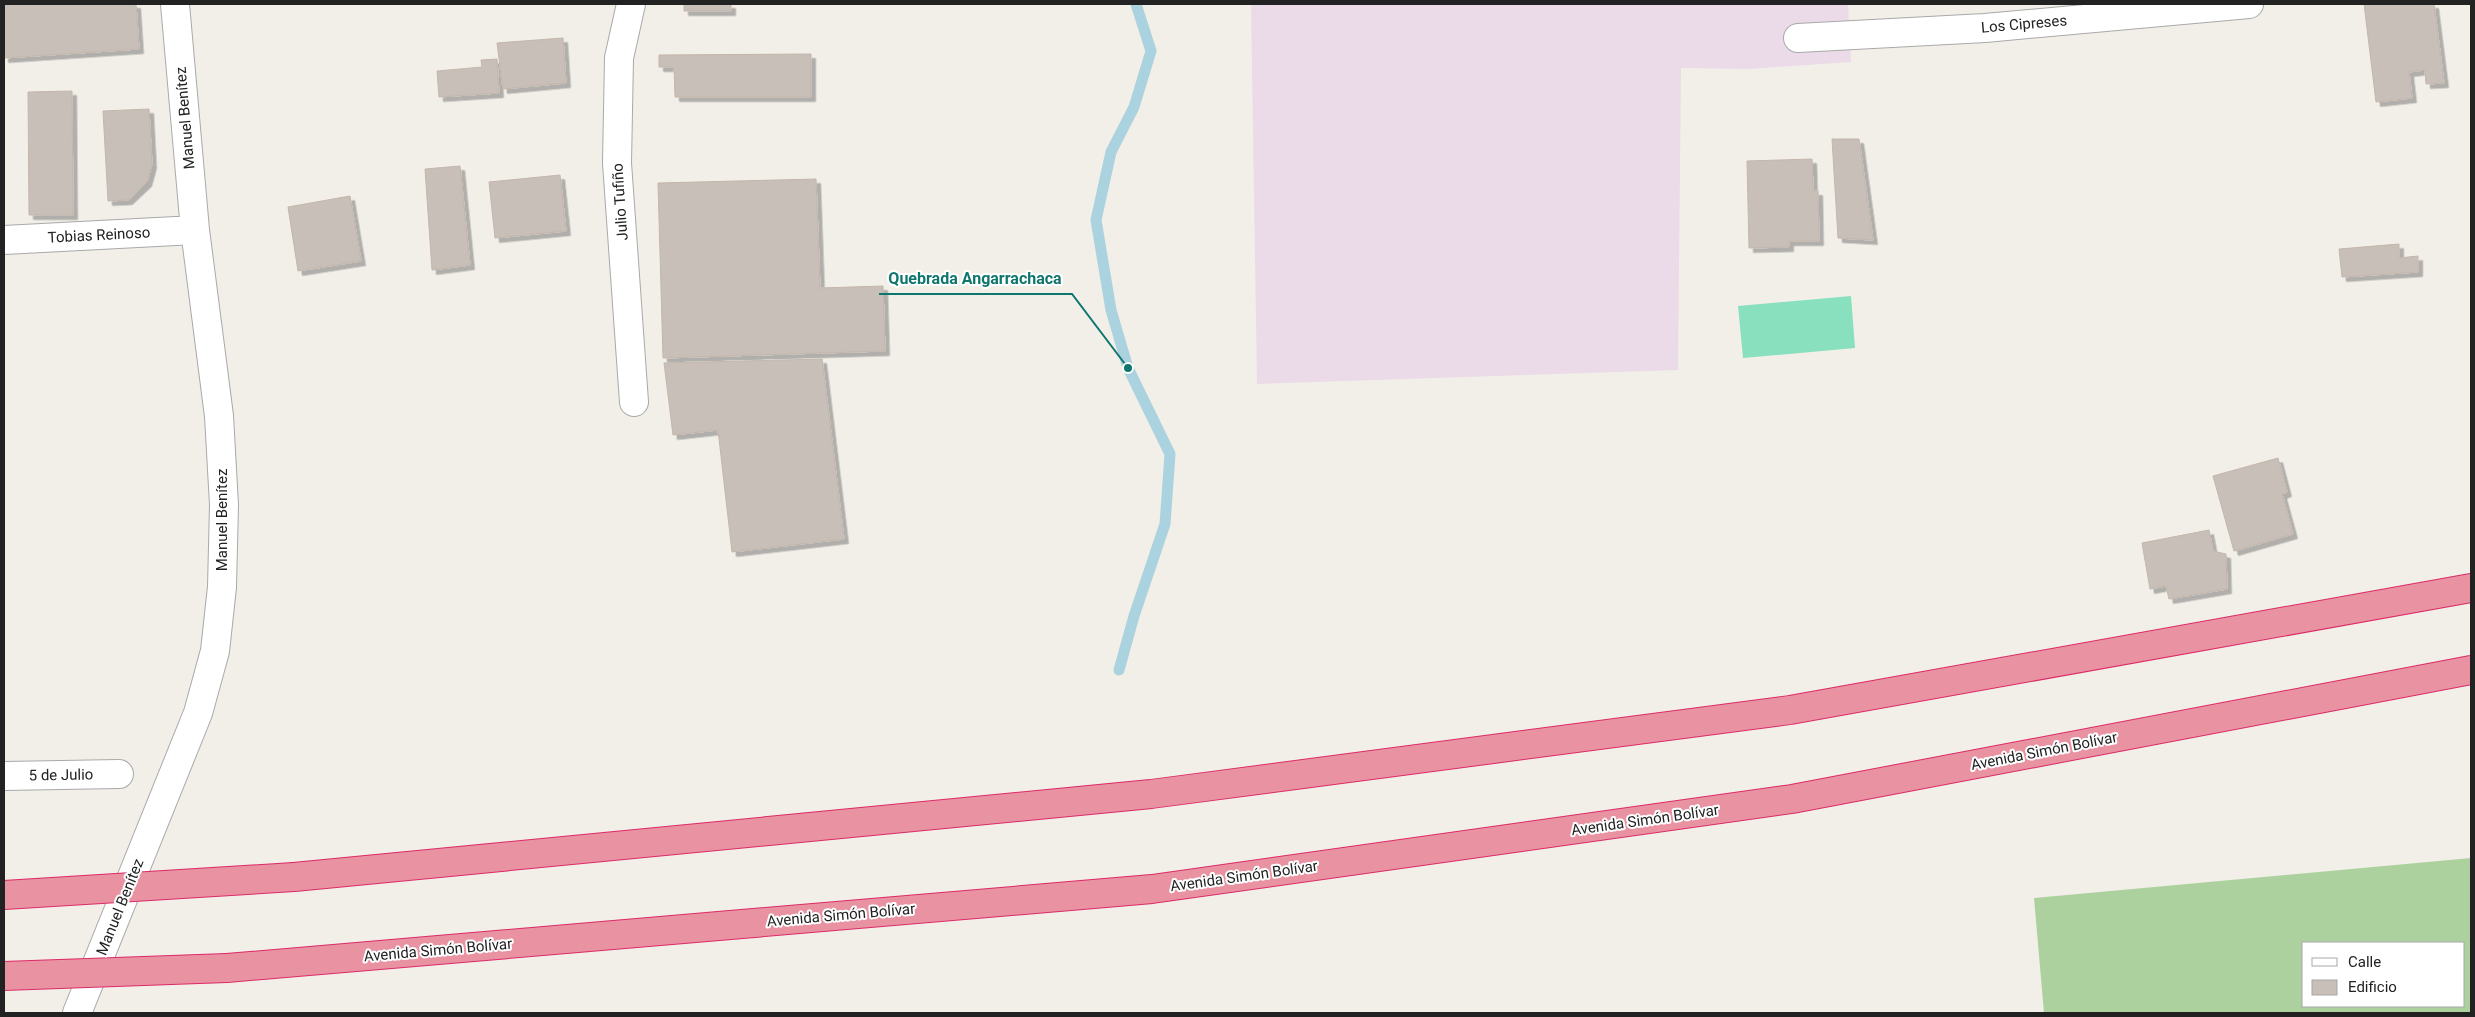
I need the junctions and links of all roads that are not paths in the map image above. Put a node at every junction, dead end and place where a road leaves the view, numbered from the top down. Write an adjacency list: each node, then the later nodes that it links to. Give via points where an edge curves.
1 (175, 4): 5 (street, Manuel Benítez)
2 (631, 4): 7 (street, Julio Tufiño, via 619,58 617,163)
3 (2249, 4): 4 (street, Los Cipreses, via 1985,28)
4 (1798, 38)
5 (195, 230): 6 (street, Tobias Reinoso); 14 (street, Manuel Benítez, via 219,416 224,504 222,587 215,651 198,713)
6 (4, 240)
7 (634, 402)
8 (2471, 588): 12 (highway, bridge, via 1780,712 1151,794 294,876)
9 (2471, 670): 13 (highway, Avenida Simón Bolívar, bridge, via 1792,800 1152,889 227,968)
10 (119, 774): 11 (street, 5 de Julio)
11 (4, 776)
12 (4, 894)
13 (4, 976)
14 (77, 1013)

